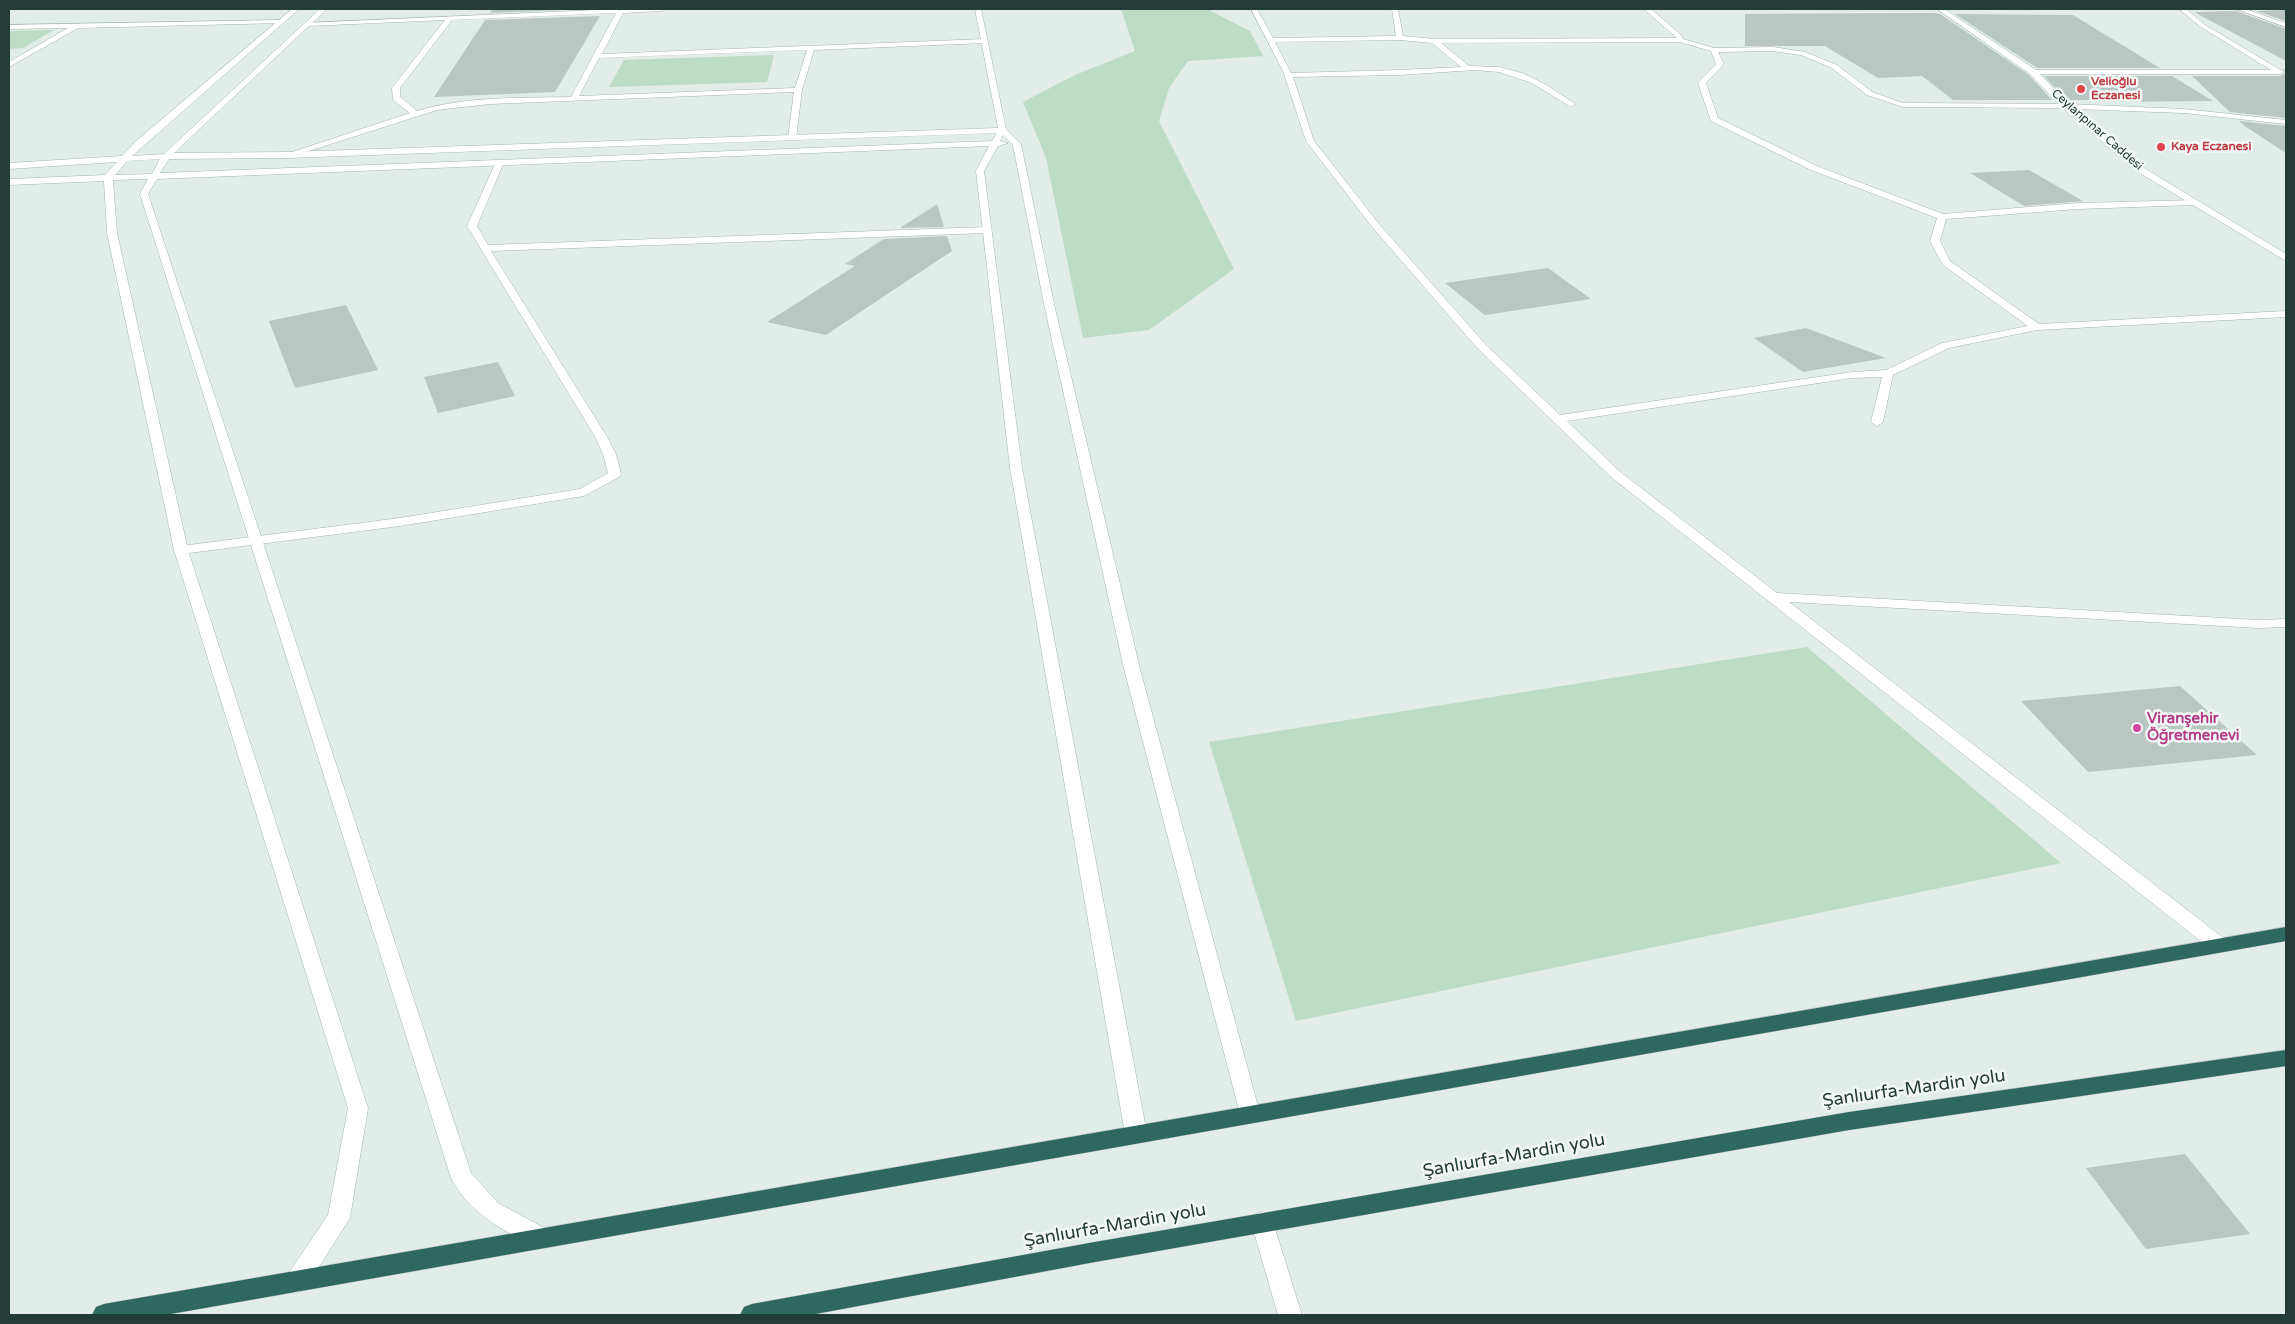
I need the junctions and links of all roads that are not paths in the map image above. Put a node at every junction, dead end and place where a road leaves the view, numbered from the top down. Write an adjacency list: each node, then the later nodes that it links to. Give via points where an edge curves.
1 (296, 9): 15 (street)
2 (324, 9): 16 (street)
3 (514, 9): 13 (street)
4 (662, 9): 12 (street)
5 (978, 9): 23 (street)
6 (1254, 9): 21 (street)
7 (1395, 9): 20 (street)
8 (1647, 9): 22 (street)
9 (1940, 9): 32 (street, Ceylanpınar Caddesi)
10 (2182, 9): 32 (street, via 2280,72)
11 (2239, 9): 18 (street)
12 (621, 10): 13 (street); 29 (street)
13 (510, 15): 14 (street)
14 (450, 18): 16 (street); 38 (street, via 396,88 396,98)
15 (280, 22): 17 (street); 44 (street, via 138,144)
16 (308, 24): 43 (street)
17 (78, 25): 19 (street); 28 (street)
18 (2286, 25)
19 (9, 27)
20 (1400, 38): 21 (street); 24 (street)
21 (1270, 40): 33 (street)
22 (1680, 40): 24 (street); 26 (street)
23 (985, 41): 25 (street); 40 (street)
24 (1434, 41): 31 (street)
25 (811, 48): 29 (street); 34 (street)
26 (1714, 50): 37 (street, via 1781,50 1816,56 1833,65 1861,88 1903,105); 51 (street, via 1720,64 1702,83 1714,119 1814,168)
27 (9, 54): 28 (street)
28 (26, 54): 30 (street)
29 (596, 56): 35 (street)
30 (9, 64)
31 (1467, 68): 33 (street); 36 (street, via 1513,73 1547,88)
32 (2033, 72): 37 (street, Ceylanpınar Caddesi)
33 (1288, 75): 58 (street, via 1310,141 1376,226 1482,347)
34 (798, 90): 35 (street); 41 (street)
35 (574, 99): 38 (street, via 490,102 436,108)
36 (1571, 105)
37 (2066, 106): 39 (street, via 2184,111); 50 (street, Ceylanpınar Caddesi, via 2141,170)
38 (416, 114): 42 (street)
39 (2286, 122)
40 (998, 136): 41 (street); 45 (street); 52 (street, via 980,171); 67 (street, via 1017,144 1049,304 1132,669)
41 (792, 138): 42 (street)
42 (287, 155): 43 (street)
43 (166, 156): 44 (street); 47 (street)
44 (126, 158): 46 (street); 48 (street)
45 (500, 162): 47 (street); 53 (street, via 472,226)
46 (9, 166)
47 (154, 176): 48 (street); 60 (street, via 144,194)
48 (108, 177): 49 (street); 61 (street, via 112,233)
49 (9, 182)
50 (2194, 202): 51 (street, via 2078,206); 54 (street, Ceylanpınar Caddesi)
51 (1942, 217): 56 (street, via 1935,241 1946,263)
52 (987, 230): 53 (street); 68 (street, via 1016,468)
53 (485, 248): 60 (street, via 593,425 612,460 614,474 584,492 400,522)
54 (2286, 258)
55 (2286, 314): 56 (street)
56 (2037, 327): 57 (street, via 1946,345)
57 (1888, 373): 58 (street, via 1852,375); 59 (street)
58 (1558, 419): 62 (street, via 1615,474)
59 (1876, 422)
60 (256, 539): 61 (street); 70 (street, via 462,1178 490,1210)
61 (181, 550): 71 (street, via 358,1108 339,1218)
62 (1773, 597): 63 (street); 65 (street)
63 (2286, 623)
64 (2286, 934): 65 (highway)
65 (2219, 945): 67 (highway)
66 (2286, 1058): 69 (highway, Şanlıurfa-Mardin yolu, via 1849,1121)
67 (1250, 1114): 68 (highway)
68 (1136, 1134): 70 (highway)
69 (1262, 1222): 73 (highway, Şanlıurfa-Mardin yolu); 74 (street)
70 (542, 1238): 71 (highway)
71 (296, 1282): 72 (highway)
72 (104, 1315)
73 (752, 1315)
74 (1290, 1315)

